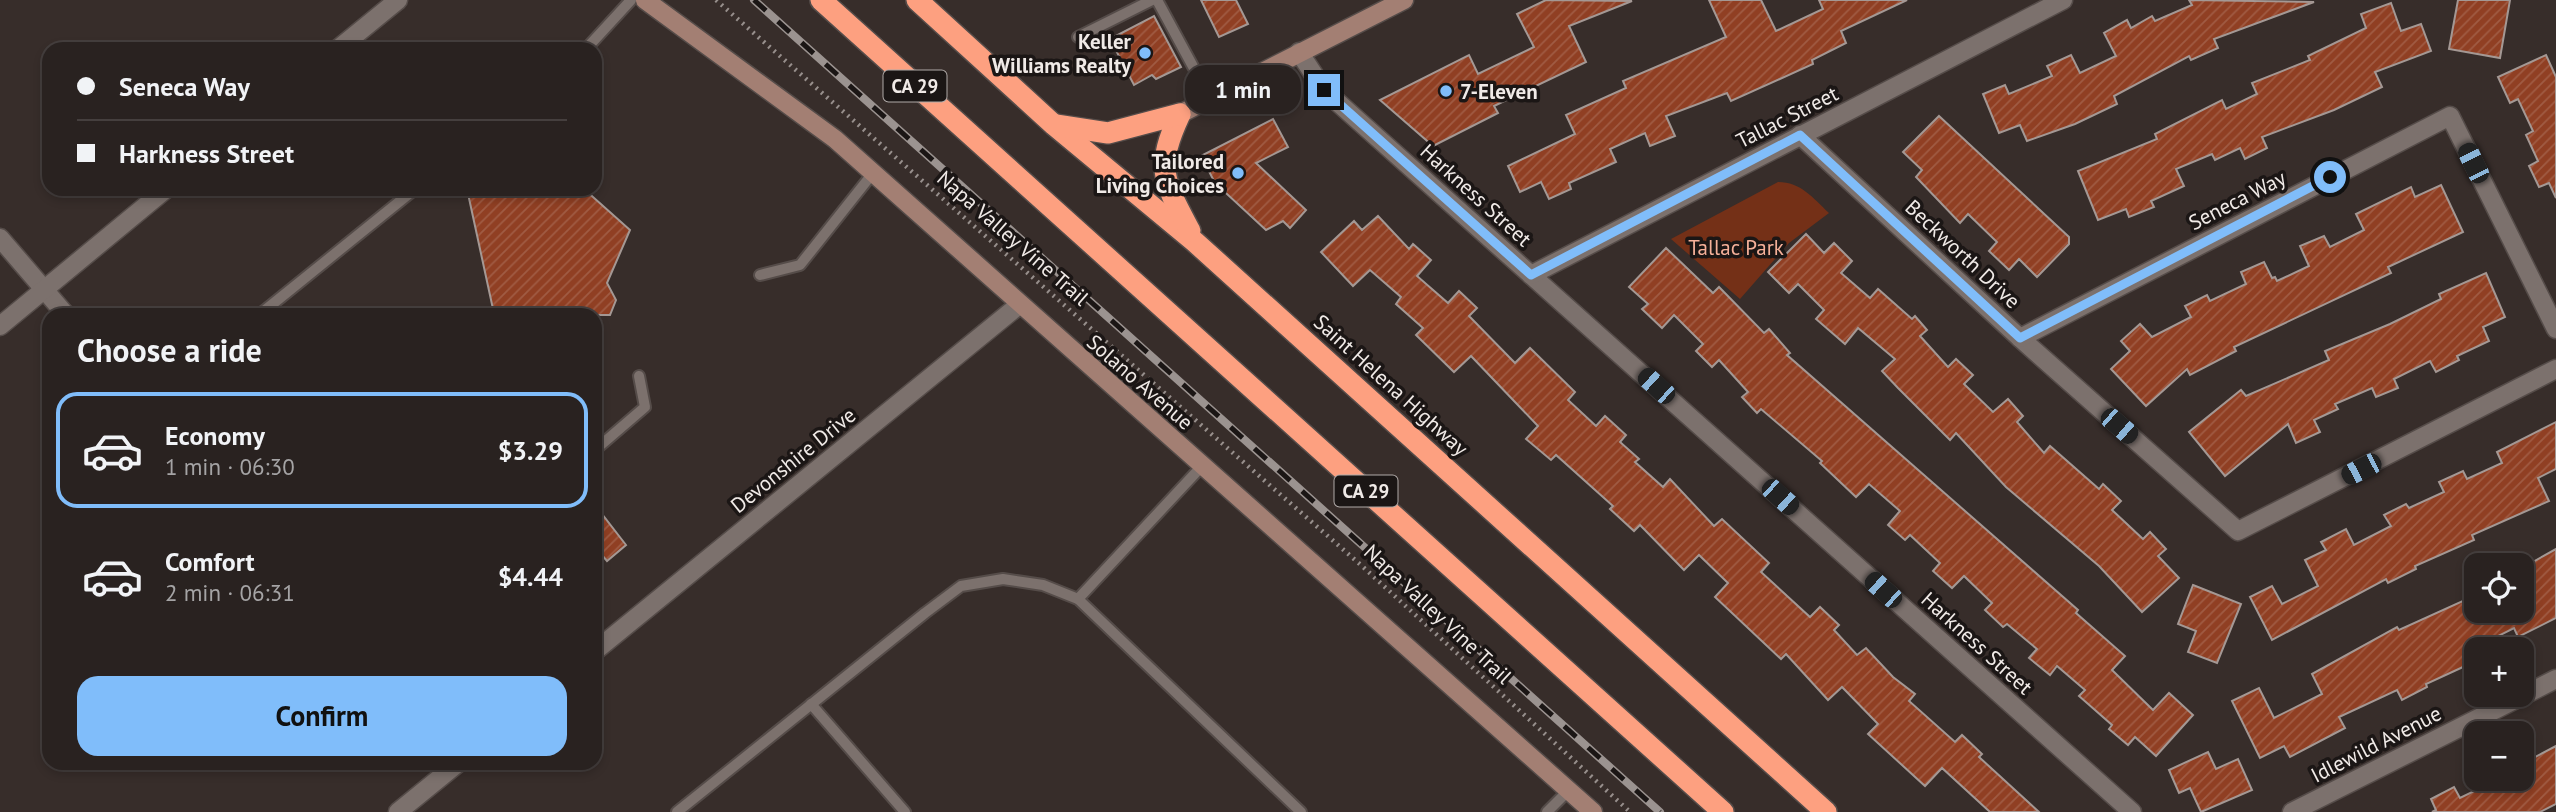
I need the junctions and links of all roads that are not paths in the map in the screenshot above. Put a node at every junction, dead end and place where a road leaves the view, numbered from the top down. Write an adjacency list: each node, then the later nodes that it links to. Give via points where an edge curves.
1 (398, 0): 10 (street)
2 (631, 0): 11 (lane)
3 (645, 0): 17 (street, Solano Avenue, via 835,139)
4 (821, 0): 47 (highway, CA 29)
5 (917, 0): 15 (highway, Saint Helena Highway)
6 (1155, 0): 9 (lane); 13 (lane)
7 (1404, 0): 12 (street)
8 (2063, 0): 16 (street, Tallac Street)
9 (1079, 37)
10 (347, 42)
11 (592, 42)
12 (1299, 52): 13 (street); 23 (street, Harkness Street, via 1324,90)
13 (1210, 98): 14 (street)
14 (1180, 114): 15 (highway, via 1108,133); 21 (highway, via 1165,147 1166,181)
15 (1054, 125): 21 (highway, Saint Helena Highway)
16 (1800, 135): 23 (street, Tallac Street); 30 (street, Beckworth Drive)
17 (873, 173): 22 (lane, via 800,265); 25 (street, Solano Avenue)
18 (157, 196): 24 (street)
19 (406, 196): 27 (lane)
20 (0, 238): 24 (street)
21 (1195, 242): 48 (highway, Saint Helena Highway)
22 (760, 275)
23 (1531, 275): 49 (street, Harkness Street)
24 (43, 289): 26 (street); 28 (street)
25 (1019, 305): 34 (street, Solano Avenue); 36 (street, Devonshire Drive)
26 (60, 308)
27 (268, 308)
28 (0, 326)
29 (2556, 329): 30 (street, Seneca Way, via 2450,116)
30 (2020, 338): 31 (street, Beckworth Drive, via 2238,531)
31 (2556, 369)
32 (639, 376): 33 (lane, via 645,407)
33 (602, 444)
34 (1202, 466): 35 (lane); 40 (street, Solano Avenue)
35 (1078, 599): 38 (lane, via 1043,585 1003,579 961,586); 44 (lane)
36 (602, 645)
37 (2556, 679): 50 (street, Idlewild Avenue)
38 (811, 704): 42 (lane); 43 (lane)
39 (449, 770): 41 (street)
40 (1569, 790): 45 (lane); 46 (street, Solano Avenue)
41 (398, 812)
42 (677, 812)
43 (905, 812)
44 (1300, 812)
45 (1547, 812)
46 (1593, 812)
47 (1723, 812)
48 (1826, 812)
49 (2132, 812)
50 (2292, 812)

